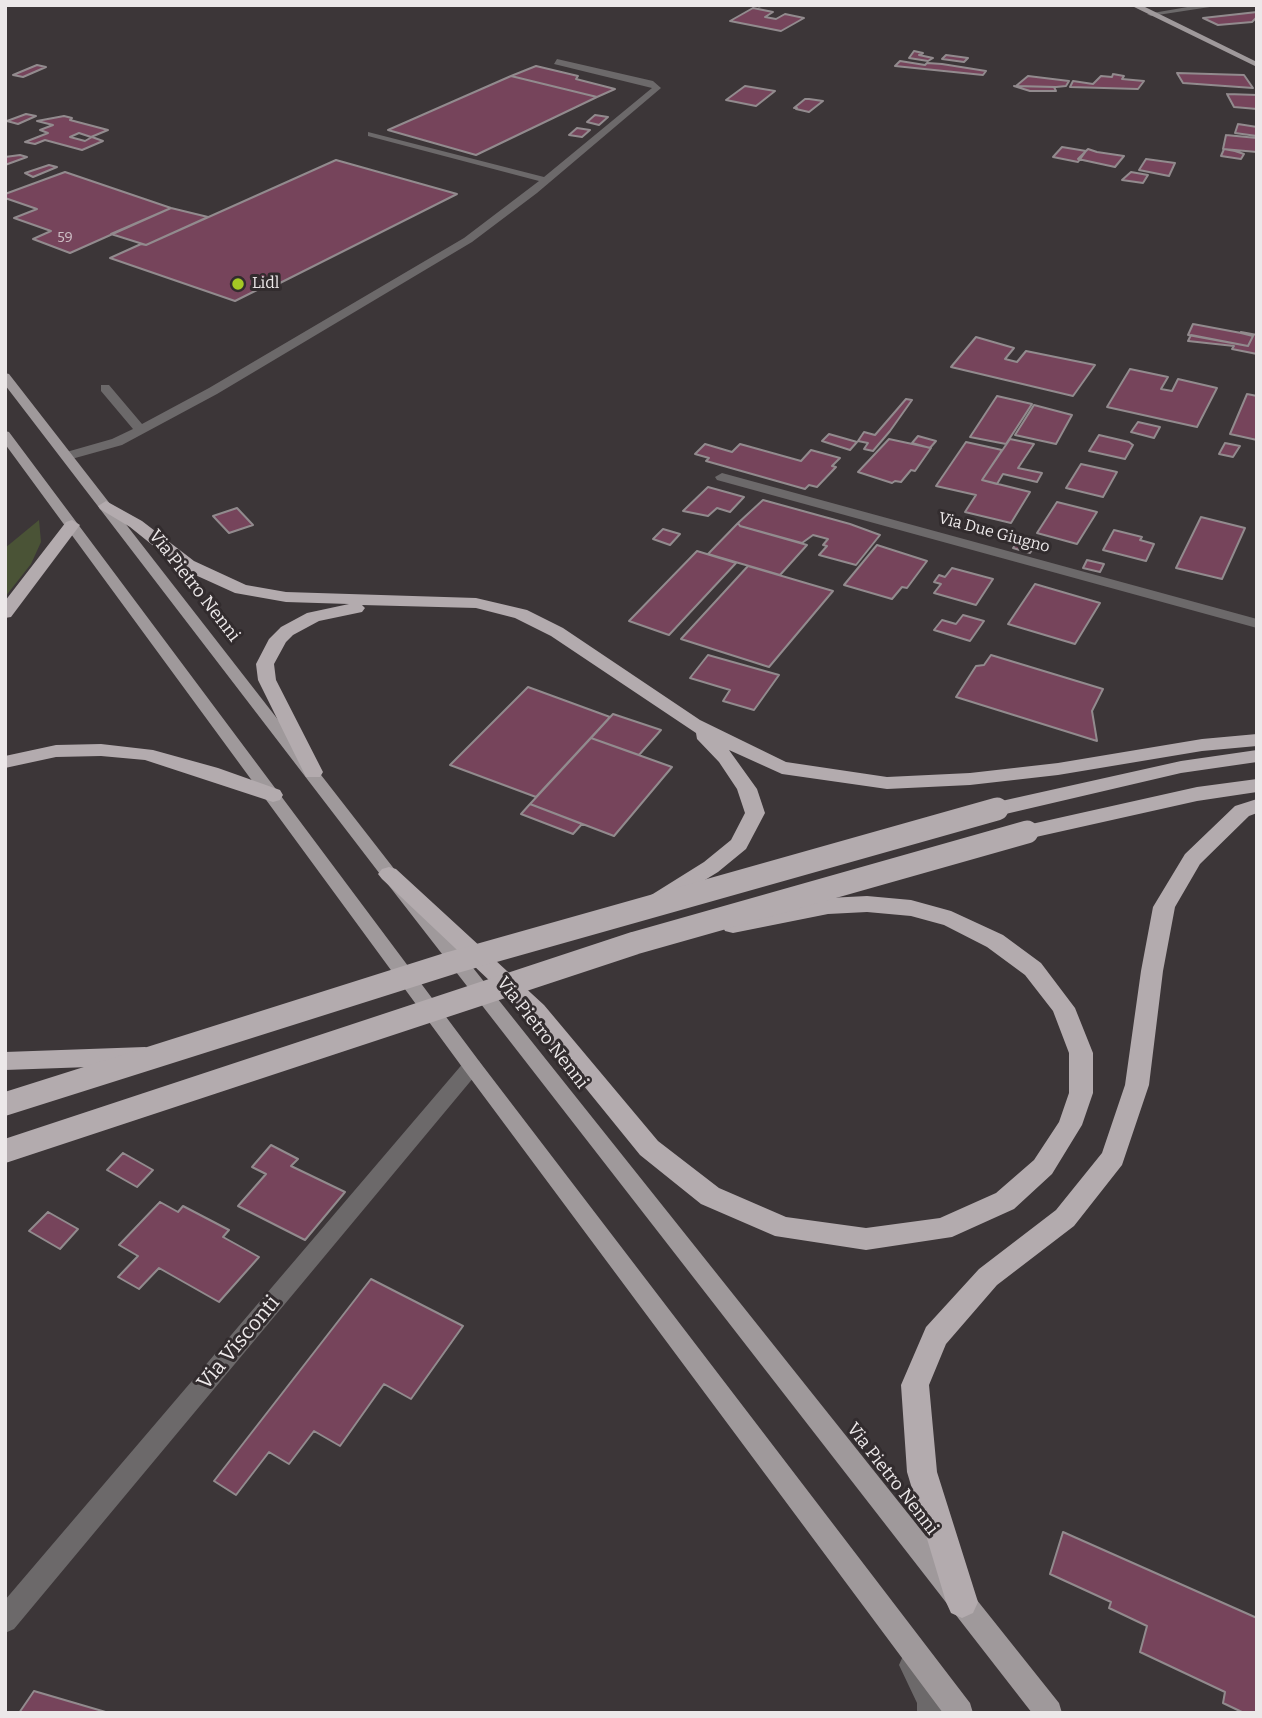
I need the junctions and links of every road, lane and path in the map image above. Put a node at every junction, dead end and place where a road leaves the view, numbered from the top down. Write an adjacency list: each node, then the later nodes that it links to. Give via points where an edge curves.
1 (1134, 5): 3 (main road)
2 (1219, 5): 3 (street)
3 (1151, 14): 5 (main road)
4 (557, 62): 7 (street, via 657,88)
5 (1257, 65)
6 (371, 134): 7 (street)
7 (545, 180): 10 (street, via 468,240)
8 (5, 377): 12 (main road, Via Pietro Nenni)
9 (105, 388): 10 (street)
10 (141, 429): 12 (street, via 117,442)
11 (5, 435): 15 (main road)
12 (68, 456): 14 (main road, Via Pietro Nenni)
13 (722, 477): 18 (street, Via Due Giugno)
14 (106, 506): 16 (highway, via 188,565 241,589 286,597); 23 (main road, Via Pietro Nenni)
15 (72, 525): 17 (highway); 25 (main road)
16 (438, 600): 19 (highway, via 521,614 557,632); 23 (highway, via 332,611 299,624 278,639 265,664 267,680)
17 (5, 613)
18 (1257, 624)
19 (693, 724): 20 (highway, via 782,768 887,783 1058,769); 28 (highway, via 726,758 747,789 755,813 739,844)
20 (1257, 740)
21 (1257, 756): 28 (highway, bridge, via 1181,767 997,809)
22 (5, 762): 25 (highway, via 56,751 146,754)
23 (313, 772): 27 (main road, Via Pietro Nenni)
24 (1257, 785): 29 (highway, bridge, via 1027,832)
25 (273, 795): 32 (main road)
26 (1257, 806): 36 (highway, via 1242,811 1192,859 1164,907 1137,1085 1114,1158 1065,1218 988,1277 936,1336 915,1385 922,1472)
27 (389, 874): 29 (highway, bridge, via 536,1010 649,1148 710,1196 784,1228 866,1238 943,1230 1005,1201 1043,1167 1070,1125 1081,1093 1081,1053 1063,1008 1033,969 995,941 951,919 911,908 828,906); 36 (main road, Via Pietro Nenni)
28 (648, 907): 30 (highway, bridge)
29 (635, 943): 34 (highway, bridge)
30 (154, 1056): 31 (highway); 33 (highway, bridge)
31 (5, 1061)
32 (472, 1066): 35 (main road); 37 (street, Via Visconti)
33 (5, 1104)
34 (5, 1151)
35 (817, 1522): 38 (street, via 905,1650 930,1701); 39 (main road)
36 (962, 1602): 40 (main road, Via Pietro Nenni)
37 (5, 1620)
38 (931, 1713)
39 (960, 1713)
40 (1049, 1713)

